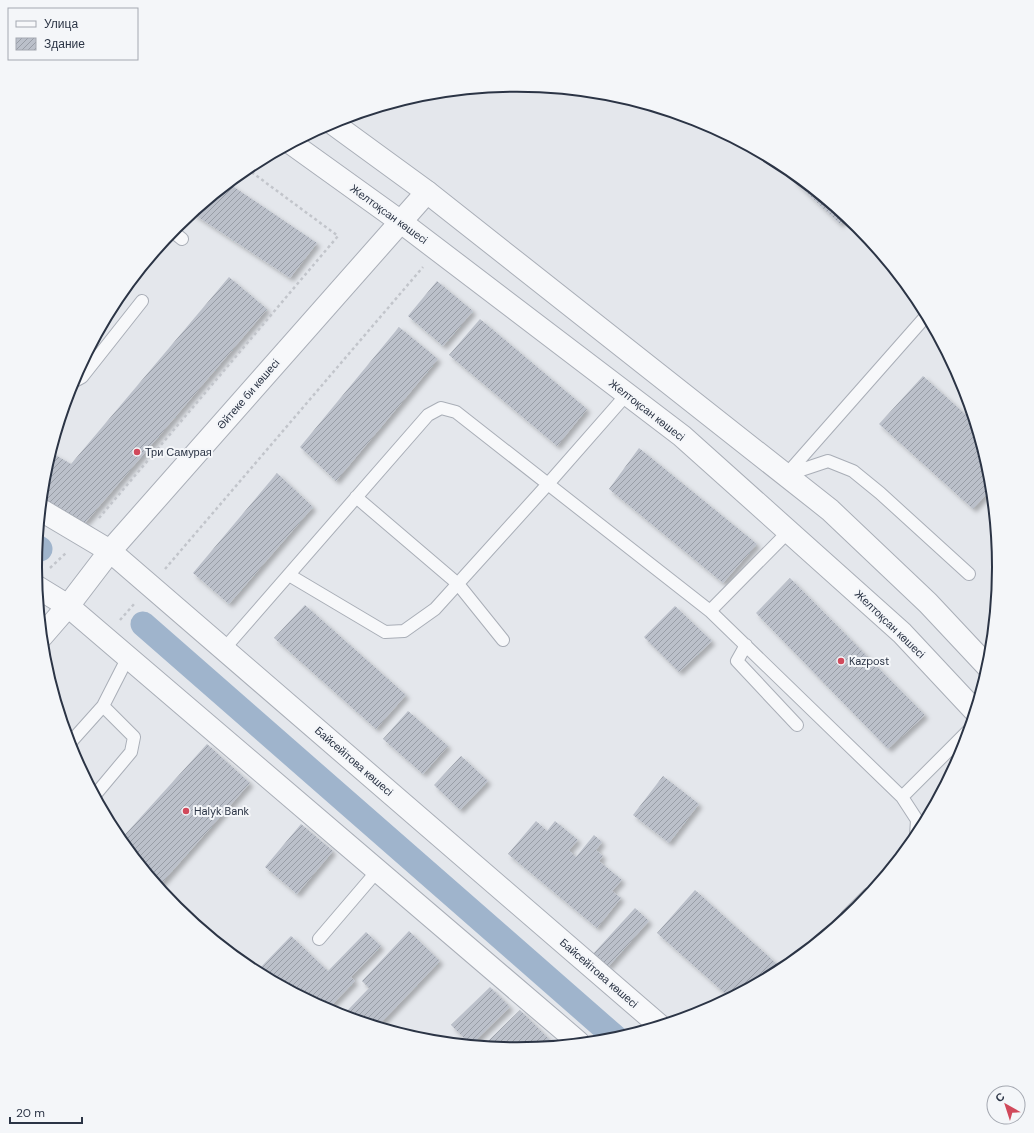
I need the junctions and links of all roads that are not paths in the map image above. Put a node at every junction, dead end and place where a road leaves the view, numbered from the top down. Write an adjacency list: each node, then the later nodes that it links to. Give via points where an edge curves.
1 (338, 127): 3 (street)
2 (296, 146): 4 (street, Желтоқсан көшесі)
3 (427, 192): 4 (street, Әйтеке би көшесі); 11 (street)
4 (401, 222): 10 (street, Желтоқсан көшесі); 16 (street, Әйтеке би көшесі)
5 (177, 235): 6 (lane)
6 (182, 239)
7 (142, 301): 9 (lane)
8 (923, 320): 11 (lane)
9 (81, 377)
10 (627, 394): 12 (lane); 15 (street, Желтоқсан көшесі, via 682,436)
11 (786, 475): 17 (lane, via 828,462 853,471); 28 (street, via 830,510 928,602)
12 (548, 484): 13 (lane, via 456,412 441,408 428,415); 20 (lane); 22 (lane)
13 (356, 497): 18 (lane); 20 (lane)
14 (45, 513): 16 (street, Байсейітова көшесі)
15 (789, 531): 22 (lane); 30 (street, Желтоқсан көшесі, via 902,633)
16 (110, 551): 21 (street, Әйтеке би көшесі); 26 (street, Байсейітова көшесі)
17 (969, 574)
18 (288, 575): 20 (lane, via 385,632 404,631 435,609); 26 (lane)
19 (42, 578): 21 (street)
20 (458, 584): 24 (lane)
21 (68, 606): 23 (street, Әйтеке би көшесі); 27 (street)
22 (710, 610): 25 (lane)
23 (46, 631)
24 (503, 640)
25 (746, 645): 31 (lane, via 737,661); 35 (lane)
26 (224, 649): 39 (street, Байсейітова көшесі)
27 (128, 657): 29 (lane); 37 (street)
28 (983, 661)
29 (102, 706): 32 (lane); 34 (lane, via 134,737 131,752)
30 (971, 706)
31 (797, 726)
32 (74, 739)
33 (959, 740): 35 (lane)
34 (99, 791)
35 (902, 797): 36 (lane)
36 (917, 822)
37 (378, 870): 38 (lane); 40 (street)
38 (319, 939)
39 (654, 1021)
40 (573, 1038)

